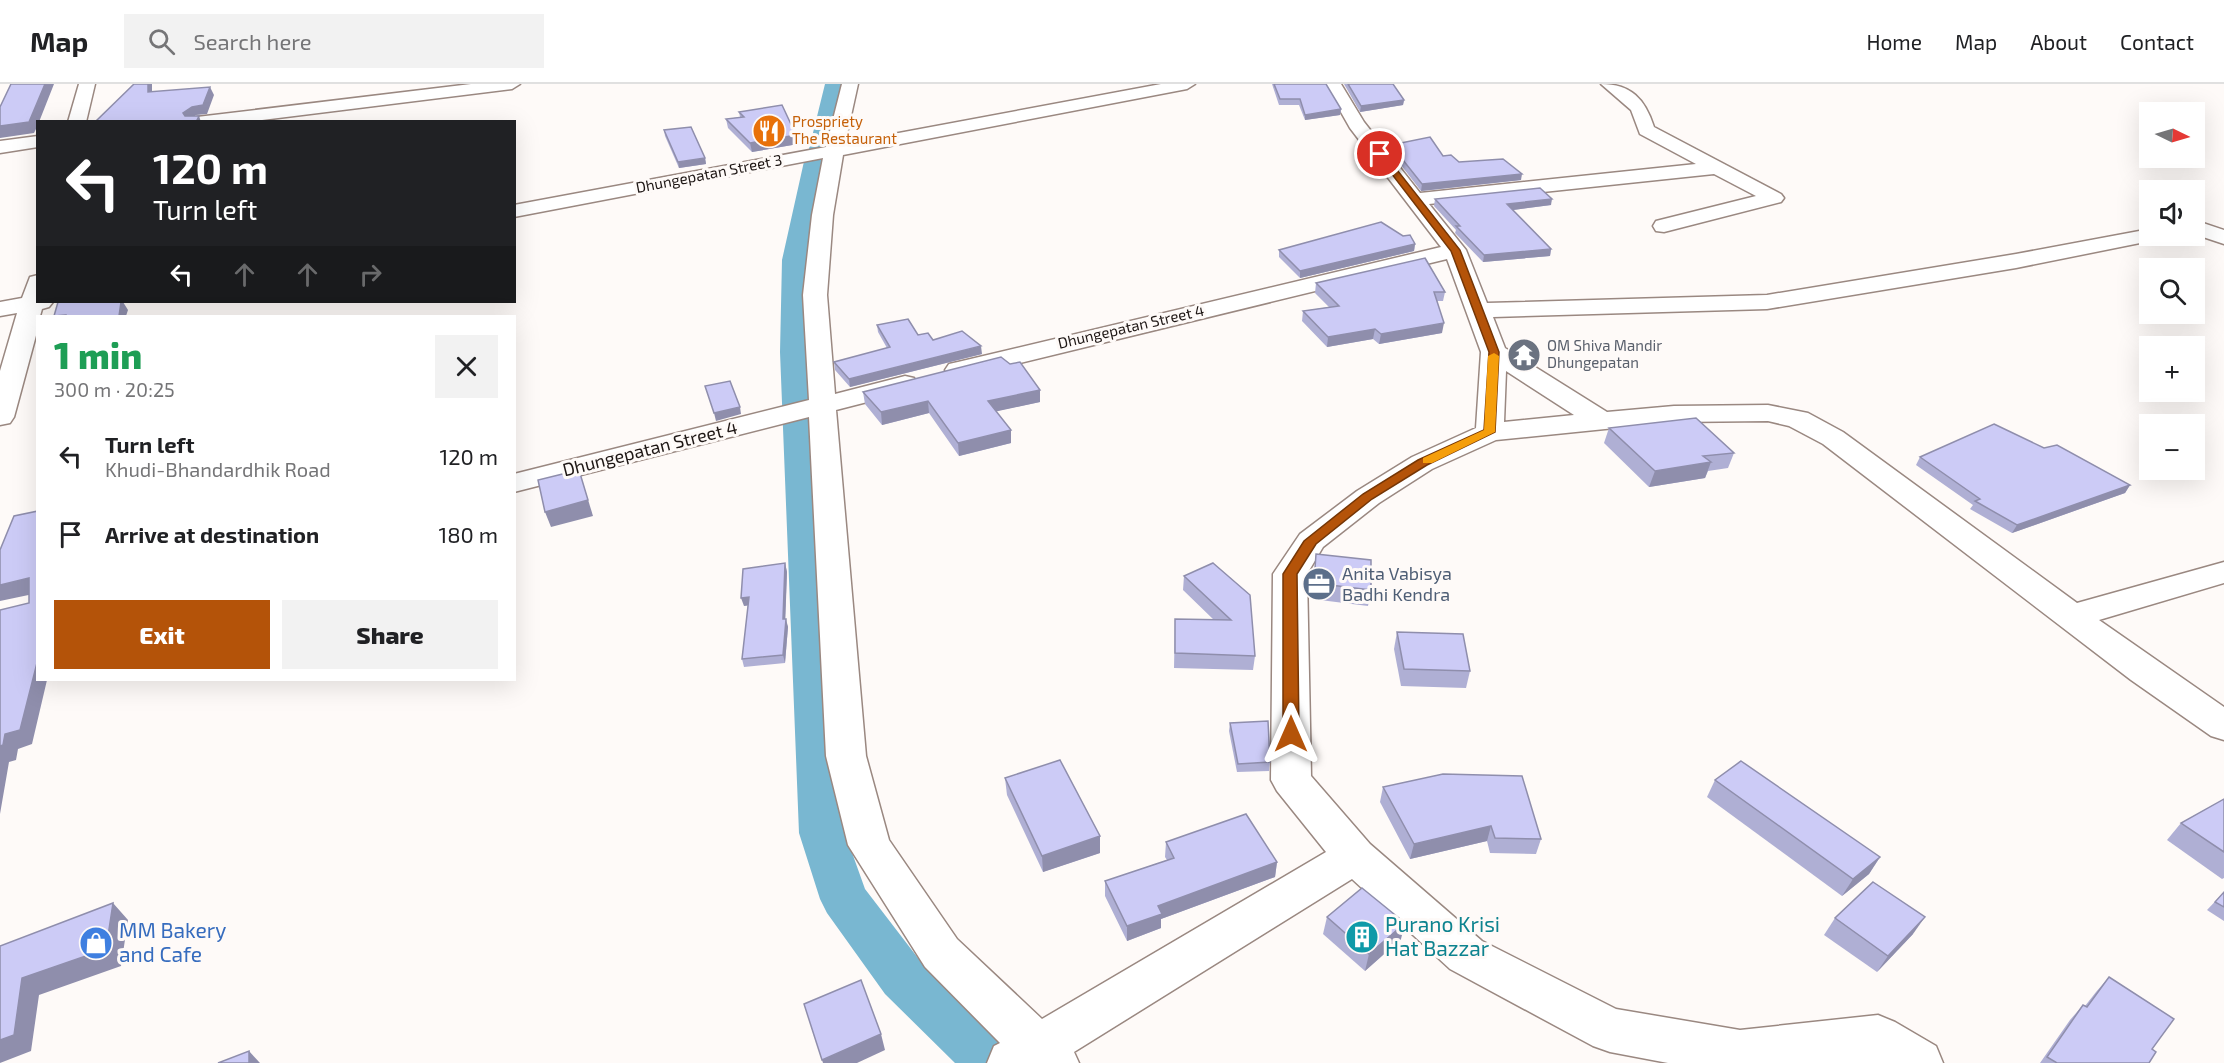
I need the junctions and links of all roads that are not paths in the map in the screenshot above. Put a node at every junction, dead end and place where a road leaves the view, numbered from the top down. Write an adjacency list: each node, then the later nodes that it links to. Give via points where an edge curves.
1 (87, 84): 7 (street)
2 (512, 84): 8 (street)
3 (850, 84): 11 (street)
4 (1187, 84): 11 (street, Dhungepatan Street 3)
5 (1333, 84): 13 (street, via 1356,124)
6 (1609, 84): 12 (street, via 1639,108 1646,130)
7 (78, 120)
8 (214, 120)
9 (36, 141): 10 (street)
10 (0, 147)
11 (833, 152): 14 (street, Dhungepatan Street 3); 27 (street, via 818,240)
12 (1716, 168): 13 (street); 17 (street, via 1774,198)
13 (1417, 199): 21 (street)
14 (516, 211)
15 (2224, 220): 16 (street)
16 (2205, 224)
17 (1664, 226)
18 (2205, 230): 20 (street)
19 (2139, 237): 25 (street, via 1767,302)
20 (2224, 238)
21 (1455, 250): 25 (street); 27 (street, Dhungepatan Street 4)
22 (36, 295): 24 (street)
23 (36, 298): 28 (street)
24 (0, 309)
25 (1477, 310): 26 (street)
26 (1494, 352): 29 (street); 30 (street)
27 (805, 409): 31 (street, Dhungepatan Street 4); 36 (street, via 846,756 869,845 941,953)
28 (0, 417)
29 (1599, 419): 30 (street); 33 (street, via 1768,413 1798,419 1833,438)
30 (1490, 432): 35 (street, via 1422,463 1368,497 1311,541 1290,574 1291,780)
31 (516, 482)
32 (2224, 572): 33 (street)
33 (2072, 616): 34 (street)
34 (2224, 726)
35 (1355, 856): 36 (street); 37 (street, via 1466,955 1610,1030 1740,1053 1878,1038)
36 (1035, 1058)
37 (1918, 1063)

